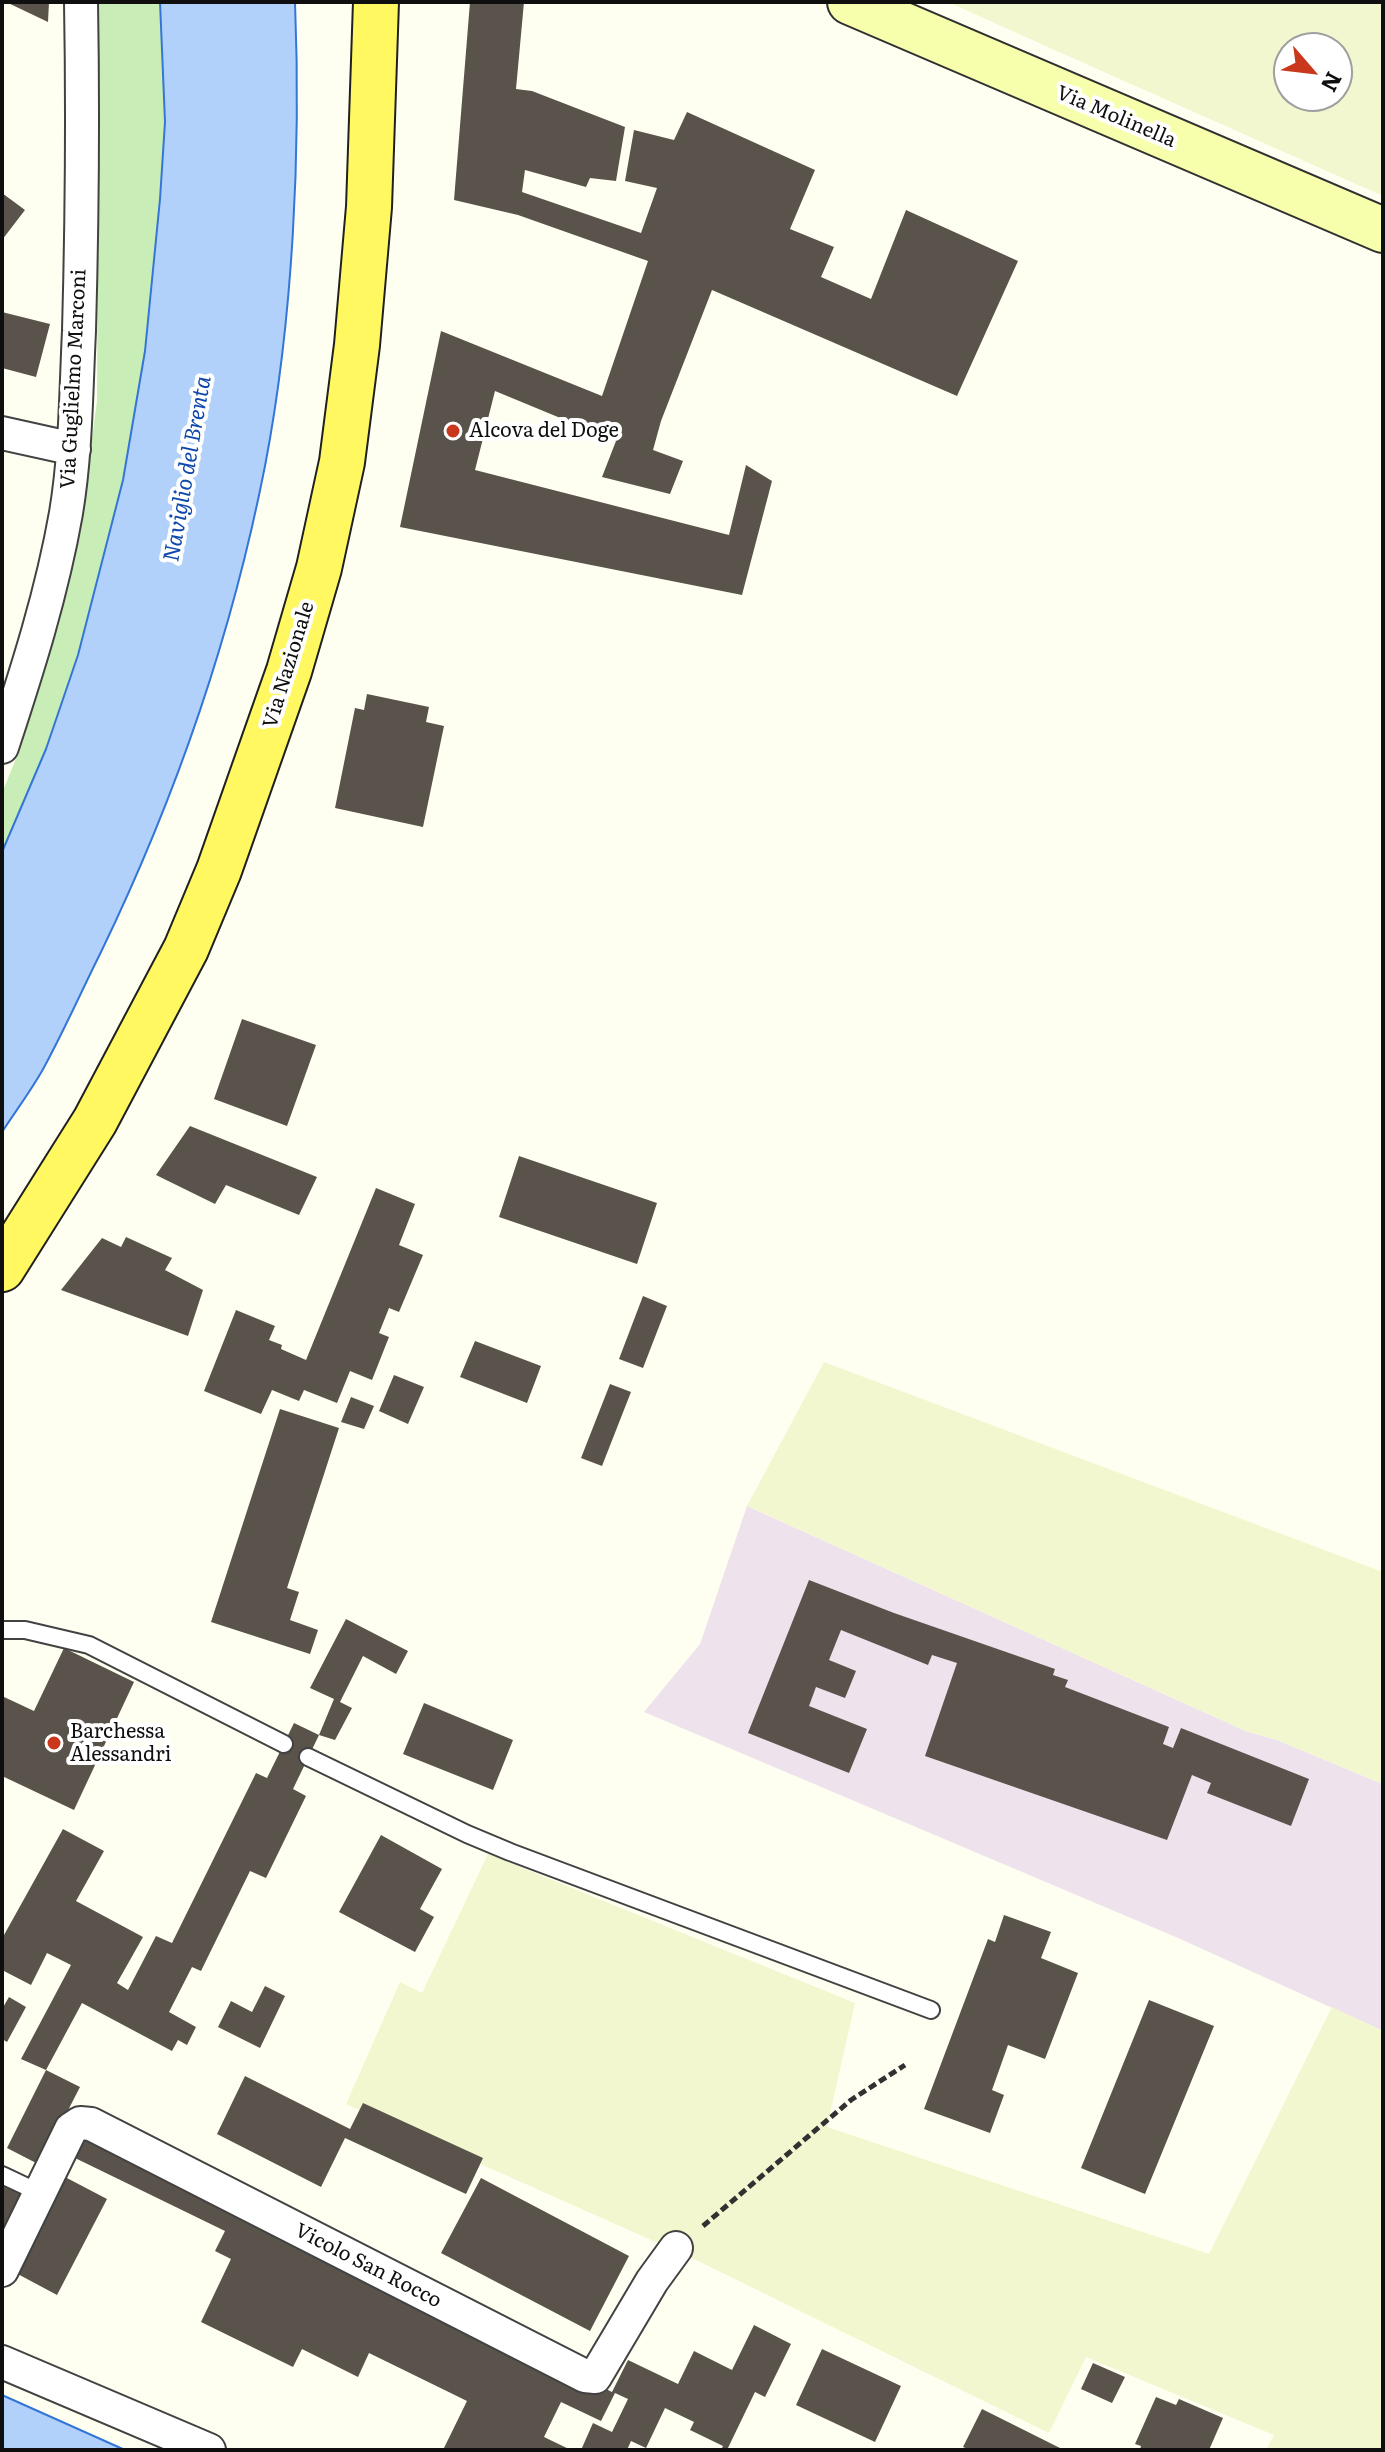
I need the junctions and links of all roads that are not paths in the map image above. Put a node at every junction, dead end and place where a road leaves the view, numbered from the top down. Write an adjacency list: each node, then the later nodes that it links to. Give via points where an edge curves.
1 (81, 2): 6 (street, Via Guglielmo Marconi, via 82,213)
2 (376, 2): 8 (main road, Via Nazionale, via 369,207 342,462 289,671 186,949 95,1121)
3 (850, 2): 4 (street, Via Molinella)
4 (1383, 230)
5 (2, 433): 6 (street)
6 (74, 449): 7 (street, Via Guglielmo Marconi, via 49,592)
7 (2, 747)
8 (2, 1269)
9 (2, 1630): 10 (lane, via 89,1645)
10 (284, 1744)
11 (308, 1757): 12 (lane, via 510,1852)
12 (931, 2010)
13 (2, 2175): 14 (lane)
14 (40, 2193): 15 (street, Vicolo San Rocco, via 71,2129 91,2124 595,2377); 16 (street, Vicolo San Rocco)
15 (676, 2248)
16 (2, 2270)
17 (2, 2362): 18 (street)
18 (209, 2450)

